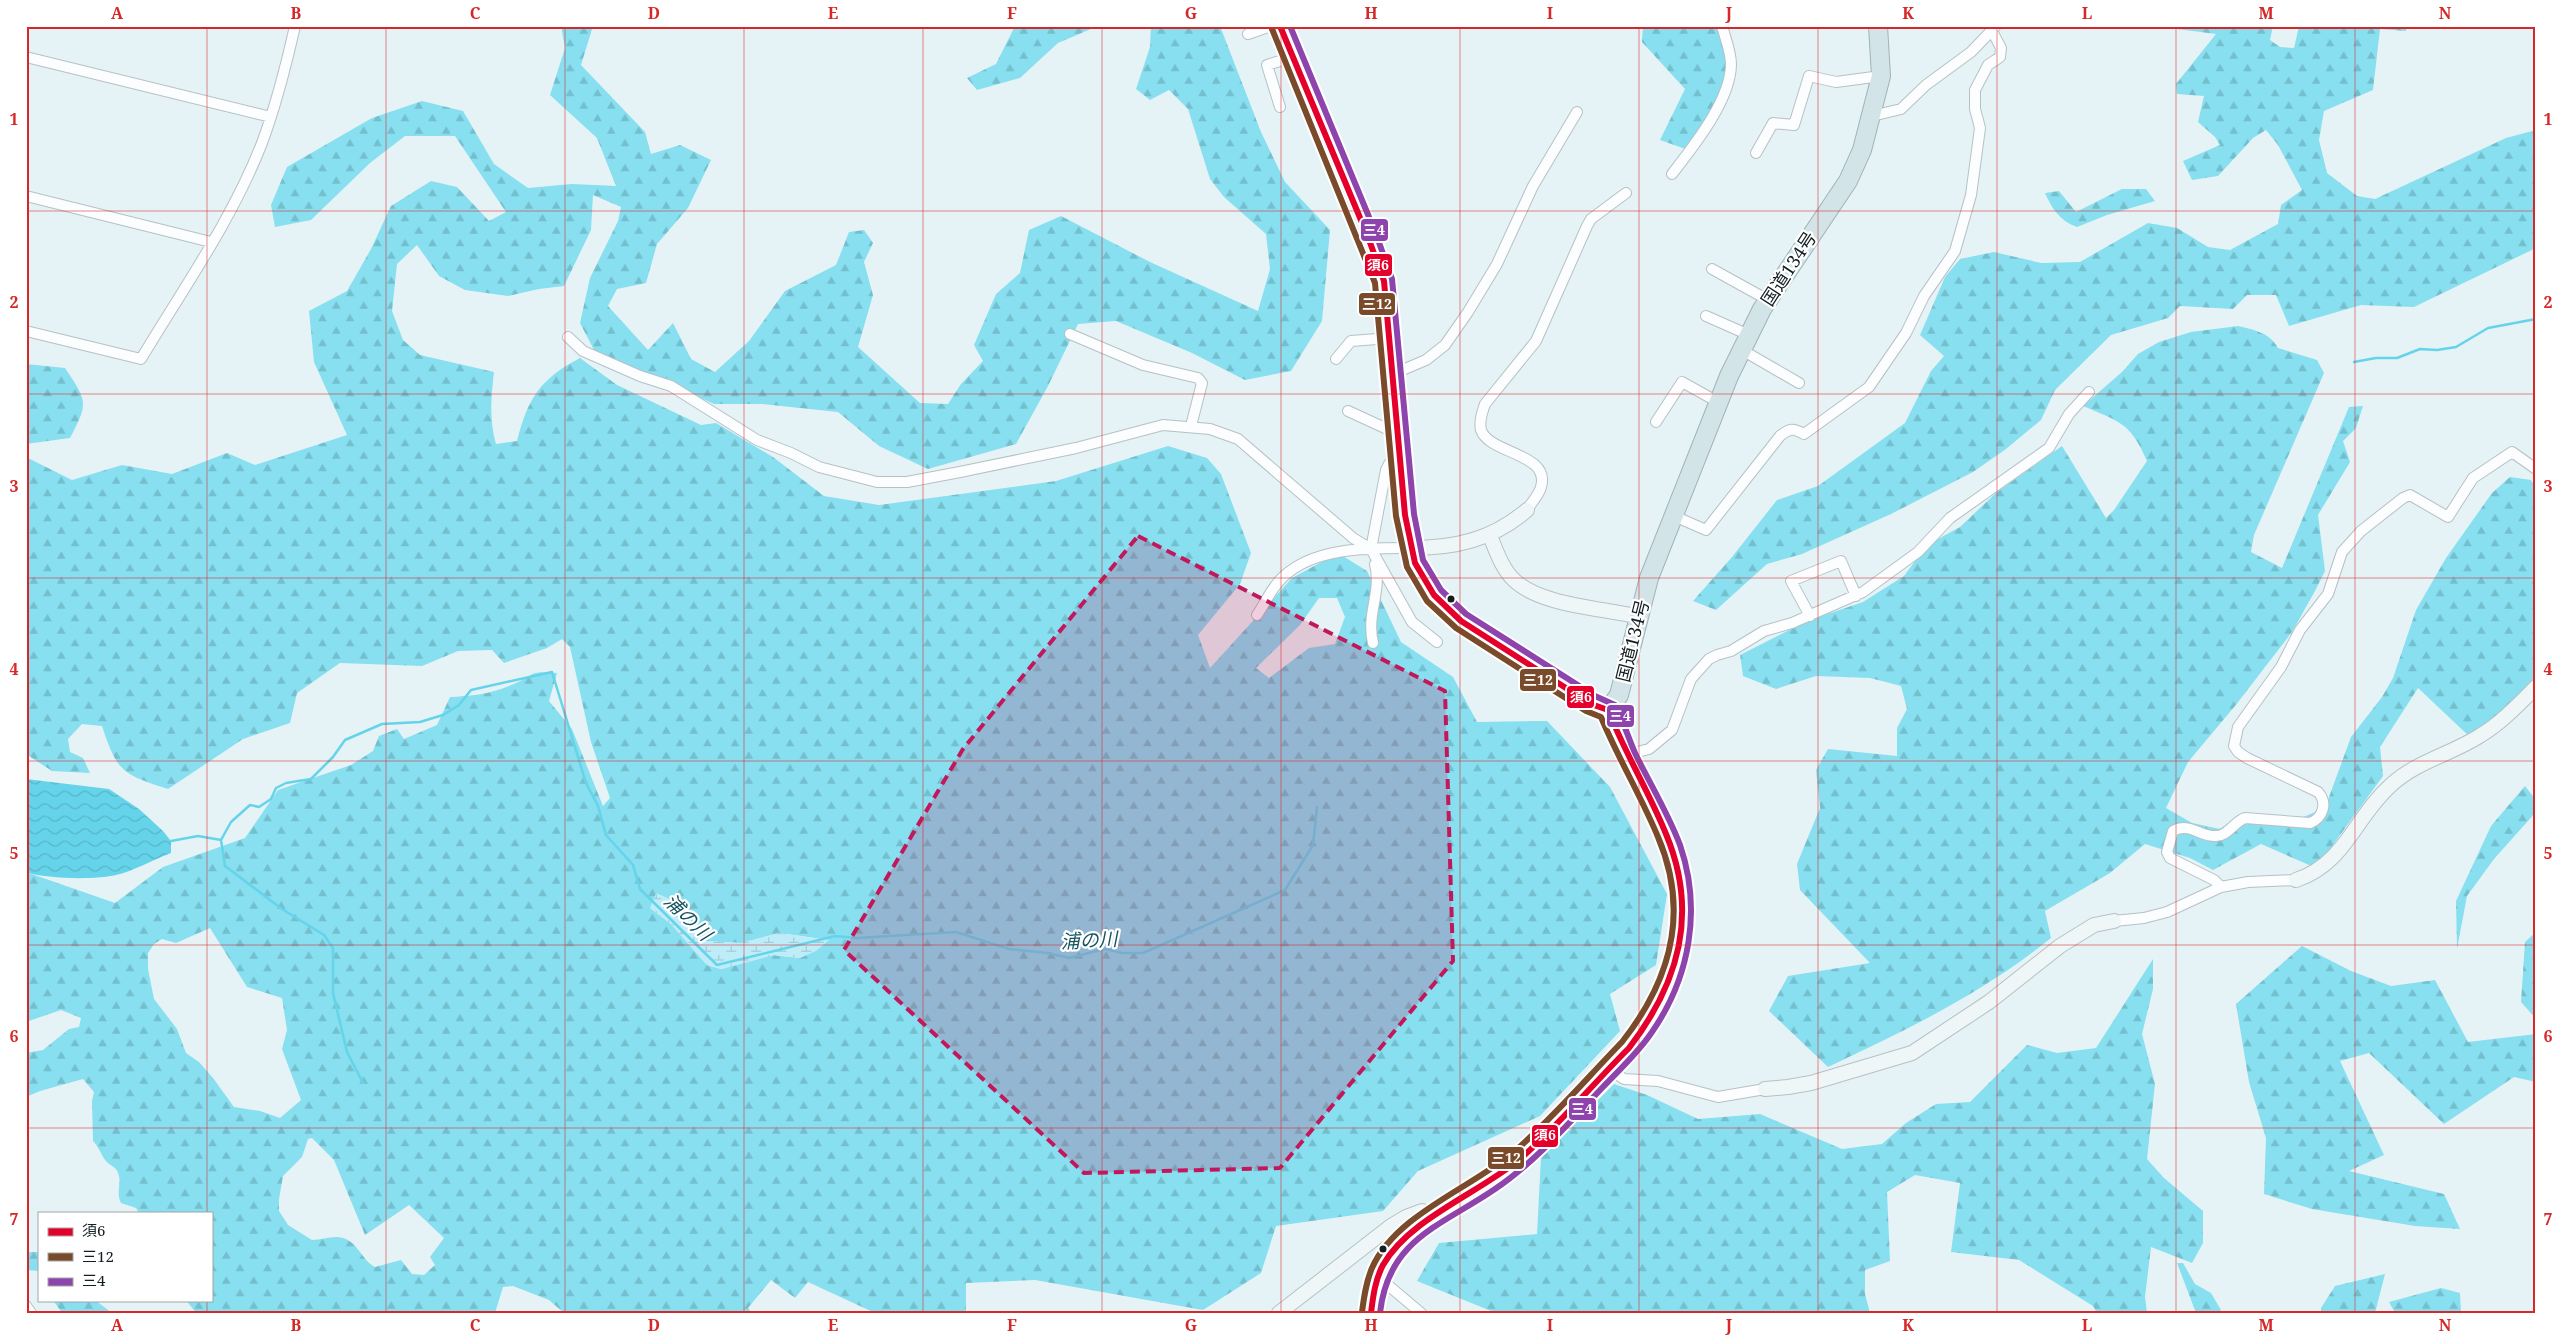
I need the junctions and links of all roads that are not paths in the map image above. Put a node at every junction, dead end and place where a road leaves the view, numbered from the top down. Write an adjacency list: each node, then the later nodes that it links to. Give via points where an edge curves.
1 (295, 26): 14 (street)
2 (1271, 26): 7 (street)
3 (1280, 26): 9 (highway)
4 (1722, 26): 16 (street, via 1731,64 1724,94 1703,134)
5 (1878, 26): 10 (highway, 国道134号)
6 (1994, 29): 13 (street, via 1972,52 1926,85 1901,109); 40 (street, via 2001,48 2000,57 1988,65 1975,90 1980,128 1964,224 1955,252 1924,296 1906,333 1869,387 1857,397 1804,434 1788,429 1780,436 1706,530)
7 (1248, 34)
8 (26, 56): 14 (street)
9 (1293, 57): 11 (street, via 1267,65); 26 (highway, via 1377,259 1388,301)
10 (1881, 76): 13 (highway, 国道134号); 15 (street, via 1836,82 1809,76 1794,125 1773,123)
11 (1280, 108)
12 (1577, 112): 29 (street, via 1532,186 1500,256 1468,312 1444,345 1426,360)
13 (1872, 116): 21 (highway, 国道134号, via 1848,181)
14 (270, 117): 19 (street, via 252,167)
15 (1756, 153)
16 (1672, 174)
17 (1626, 193): 39 (street, via 1591,219 1536,342 1485,404 1481,415 1482,430 1487,439 1536,466 1542,476 1541,488)
18 (26, 196): 19 (street)
19 (211, 242): 23 (street, via 141,359)
20 (1712, 269): 21 (street)
21 (1768, 300): 27 (highway, 国道134号)
22 (1706, 316): 27 (street)
23 (26, 331)
24 (1070, 334): 35 (street, via 1143,365 1198,378 1202,383)
25 (568, 338): 35 (street, via 583,351 670,386 757,440 819,467 877,482 907,482 1044,455 1152,427)
26 (1390, 338): 28 (street, via 1350,341); 29 (highway)
27 (1745, 343): 30 (street); 32 (highway, 国道134号)
28 (1336, 359)
29 (1392, 374): 36 (highway)
30 (1799, 383)
31 (2089, 392): 44 (street, via 2069,414 2049,448 1950,518 1918,552)
32 (1718, 402): 34 (street, via 1682,382); 40 (highway, 国道134号)
33 (1348, 411): 36 (street)
34 (1656, 422)
35 (1191, 426): 43 (street, via 1238,439)
36 (1396, 430): 37 (highway)
37 (1399, 455): 42 (highway); 43 (street, via 1386,470)
38 (2536, 469): 54 (street, via 2512,452 2504,456 2473,478 2448,517 2410,496 2403,498 2361,531 2342,552 2328,594 2300,630 2281,667 2238,726 2234,739 2238,752 2247,758 2318,792 2323,798 2323,811 2310,823 2245,818 2219,836 2188,828 2173,831 2167,852 2170,858 2214,880)
39 (1527, 510): 41 (street)
40 (1674, 516): 47 (highway, 国道134号, via 1649,578)
41 (1490, 536): 42 (street, via 1464,544); 47 (street, via 1510,576 1528,590 1586,609 1616,611)
42 (1410, 548): 43 (street); 51 (highway, via 1423,580 1453,615 1591,704)
43 (1372, 552): 45 (street, via 1324,555 1296,567 1268,594); 48 (street, via 1412,622); 49 (street, via 1378,588 1370,628)
44 (1856, 596): 46 (street); 46 (street, via 1841,561 1791,581)
45 (1257, 615)
46 (1810, 616): 52 (street, via 1764,631 1710,660 1691,679 1672,730 1649,749)
47 (1639, 618): 51 (highway, 国道134号, via 1619,695)
48 (1437, 642)
49 (1374, 644)
50 (2536, 687): 53 (street, via 2480,736 2437,756 2392,783 2371,805 2337,854 2315,873)
51 (1608, 710): 52 (main road)
52 (1626, 755): 56 (main road, via 1672,851 1680,881 1683,921 1678,958 1664,997 1636,1039)
53 (2296, 880): 54 (street)
54 (2221, 887): 55 (street, via 2167,912)
55 (2114, 921): 57 (street, via 2094,925 2060,946 1989,1002 1912,1053 1811,1082)
56 (1608, 1068): 57 (street, via 1624,1079 1658,1080 1718,1096); 58 (main road, via 1516,1162)
57 (1765, 1089)
58 (1434, 1217): 59 (main road, via 1393,1251); 62 (street, via 1428,1212 1418,1211 1398,1221)
59 (1375, 1286): 63 (main road); 64 (street, via 1389,1286)
60 (26, 1306): 61 (street)
61 (31, 1313)
62 (1280, 1313)
63 (1371, 1313)
64 (1421, 1313)

